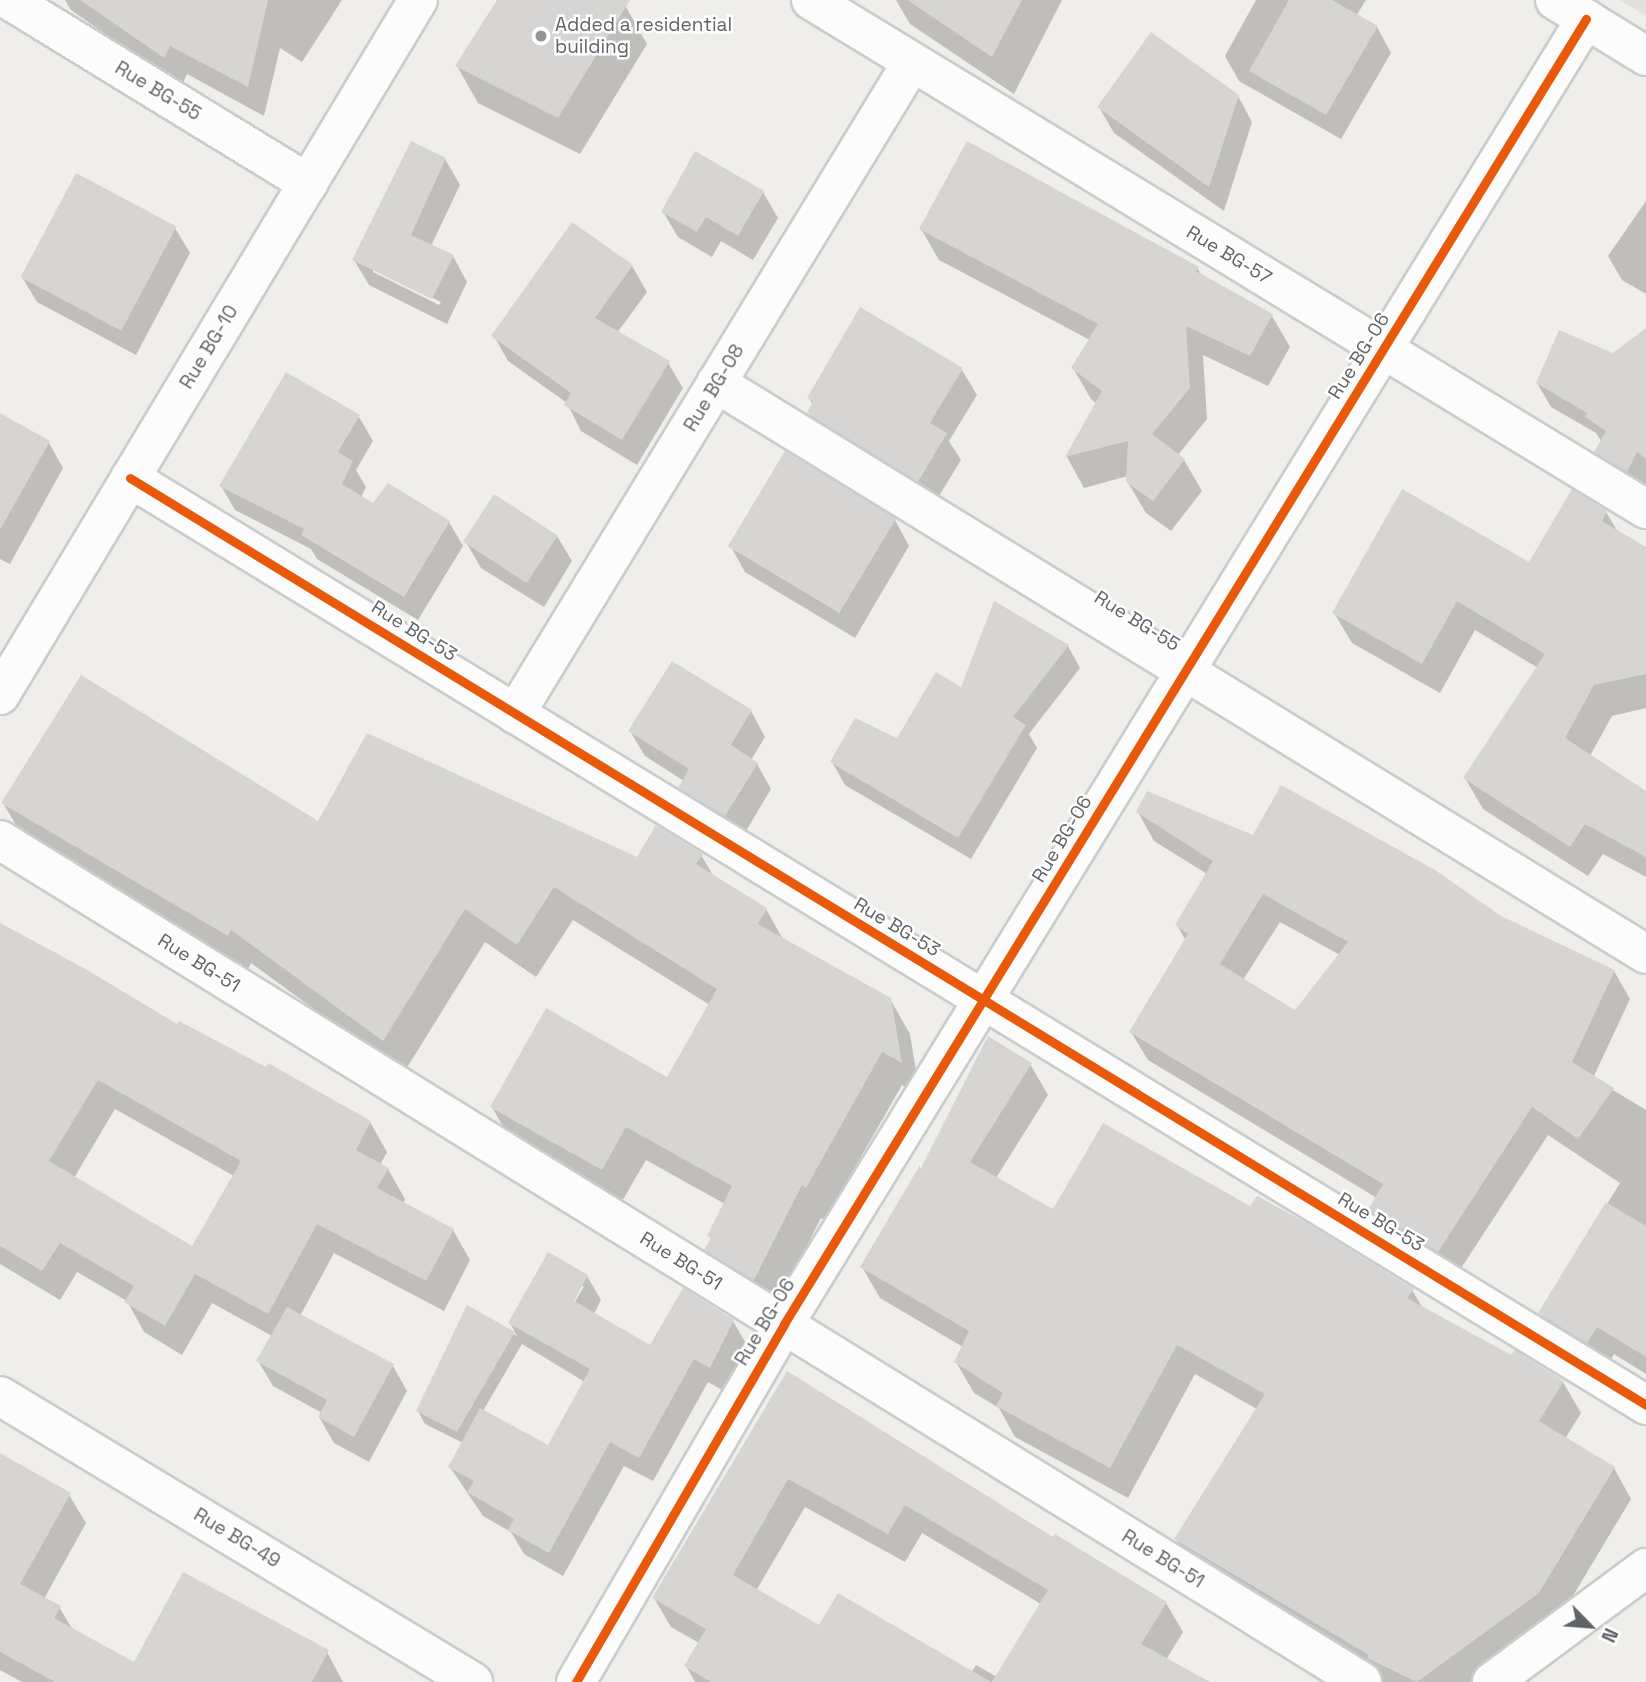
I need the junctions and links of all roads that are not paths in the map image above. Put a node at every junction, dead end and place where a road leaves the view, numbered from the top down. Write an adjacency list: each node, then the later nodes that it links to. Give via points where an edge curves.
1 (9, 0): 7 (street, Rue BG-55)
2 (418, 0): 7 (street, Rue BG-10)
3 (811, 0): 6 (street, Rue BG-57)
4 (1571, 10): 5 (street); 8 (street, Rue BG-06)
5 (1646, 56)
6 (912, 62): 8 (street, Rue BG-57); 9 (street, Rue BG-08)
7 (308, 183): 10 (street, Rue BG-10)
8 (1384, 349): 11 (street, Rue BG-57); 12 (street, Rue BG-06)
9 (716, 383): 12 (street, Rue BG-55); 14 (street, Rue BG-08)
10 (130, 478): 13 (street, Rue BG-10); 14 (street, Rue BG-53)
11 (1646, 509)
12 (1185, 671): 16 (street, Rue BG-55); 17 (street, Rue BG-06)
13 (0, 695)
14 (515, 714): 17 (street, Rue BG-53)
15 (0, 840): 18 (street, Rue BG-51)
16 (1646, 954)
17 (984, 1000): 18 (street, Rue BG-06); 20 (street, Rue BG-53)
18 (784, 1324): 23 (street, Rue BG-06); 24 (street, Rue BG-51)
19 (0, 1396): 22 (street, Rue BG-49)
20 (1646, 1405)
21 (1646, 1567): 25 (street)
22 (473, 1682)
23 (576, 1682)
24 (1362, 1682)
25 (1492, 1682)

